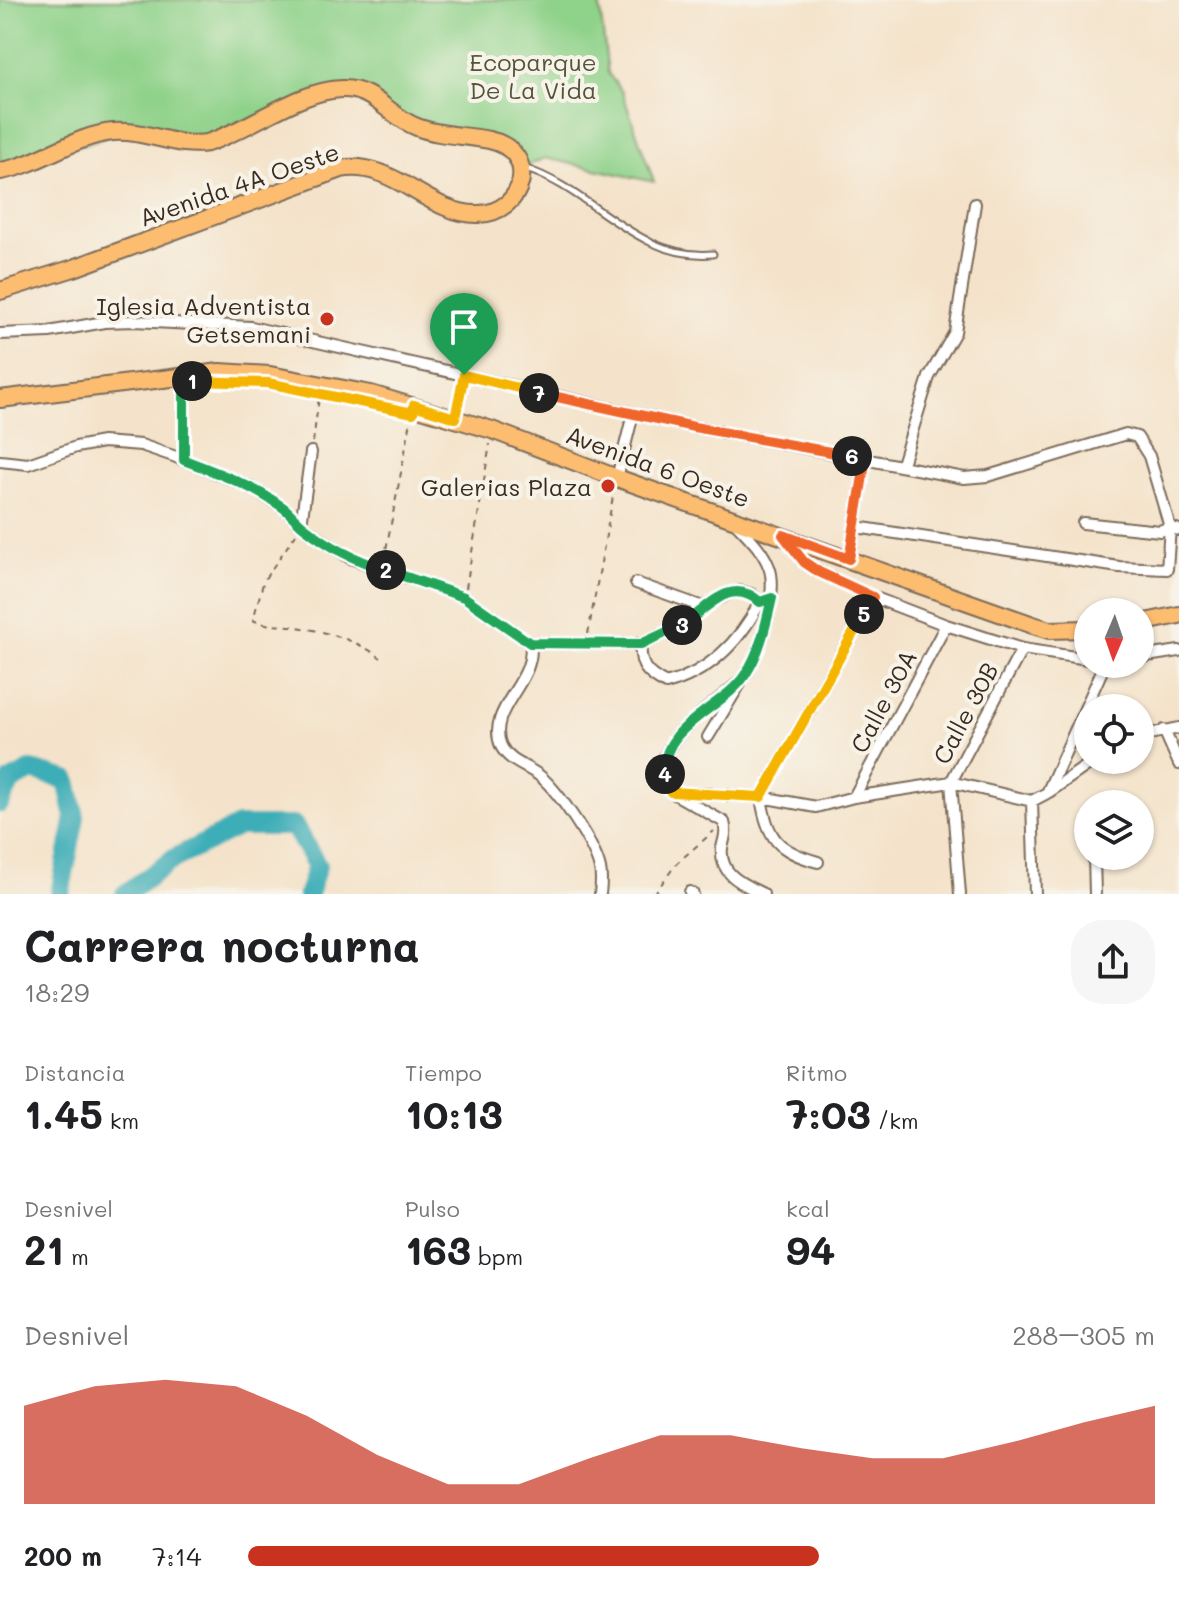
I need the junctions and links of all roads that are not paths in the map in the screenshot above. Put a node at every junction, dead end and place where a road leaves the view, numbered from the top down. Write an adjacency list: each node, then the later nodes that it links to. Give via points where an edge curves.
1 (522, 168): 2 (main road, Avenida 4A Oeste, via 511,150 498,143 420,128 365,93 343,89 302,99 207,143 116,131); 4 (lane, via 544,174 643,241 672,252); 5 (main road, Avenida 4A Oeste, via 514,197 476,214 450,208 380,173 341,169)
2 (0, 171)
3 (975, 204): 12 (street, via 955,332 929,377)
4 (713, 254)
5 (0, 291)
6 (0, 334): 8 (street, via 134,321 251,327)
7 (0, 399): 13 (main road, Avenida 6 Oeste, via 245,372 414,405)
8 (633, 414): 10 (street); 13 (street)
9 (311, 452): 16 (street)
10 (866, 458): 12 (street); 17 (street)
11 (0, 461): 16 (street, via 28,464 76,447 112,442 141,445 248,486)
12 (902, 464): 18 (street, via 977,478 1126,434 1137,437 1149,456)
13 (617, 478): 14 (main road, Avenida 6 Oeste)
14 (732, 519): 19 (main road, Avenida 6 Oeste); 23 (street, via 770,568)
15 (1083, 523): 18 (street)
16 (301, 525): 30 (street, via 350,558 464,597)
17 (856, 527): 18 (street, via 1119,567 1167,569); 20 (street)
18 (1174, 529)
19 (783, 535): 20 (main road, Avenida 6 Oeste); 22 (street, via 804,562)
20 (852, 559): 29 (main road, Avenida 6 Oeste, via 1049,630)
21 (636, 583): 25 (street)
22 (873, 597): 28 (street); 47 (street)
23 (772, 598): 24 (street); 36 (street, via 763,636)
24 (760, 602): 25 (street, via 740,591); 31 (street, via 746,629 718,657 676,681 666,684 643,668)
25 (703, 607): 31 (street, via 686,623)
26 (1179, 615): 27 (main road)
27 (1154, 620)
28 (946, 625): 32 (street); 48 (street, Calle 30A)
29 (1074, 629)
30 (530, 643): 31 (street); 52 (street, via 533,656 498,728 501,745 545,781 576,822 601,871)
31 (641, 644)
32 (1022, 649): 35 (street); 44 (street, Calle 30B)
33 (1179, 651): 34 (street)
34 (1154, 655)
35 (1074, 657)
36 (744, 677): 41 (street); 45 (street, via 682,730 669,748 664,763)
37 (1099, 678): 46 (street)
38 (1179, 728): 39 (street)
39 (1164, 730): 40 (street); 42 (street)
40 (1154, 732)
41 (708, 737)
42 (1179, 764)
43 (1075, 774): 46 (street)
44 (951, 782): 48 (street); 49 (street); 54 (street, Calle 30B)
45 (671, 792): 47 (street); 53 (street, via 724,822 727,872)
46 (1047, 793): 49 (street)
47 (761, 797): 48 (street, via 816,807); 50 (street, via 772,838 793,855)
48 (854, 797)
49 (1032, 801): 55 (street)
50 (818, 862)
51 (1094, 870): 56 (street)
52 (600, 894)
53 (763, 894)
54 (960, 894)
55 (1035, 894)
56 (1095, 894)

